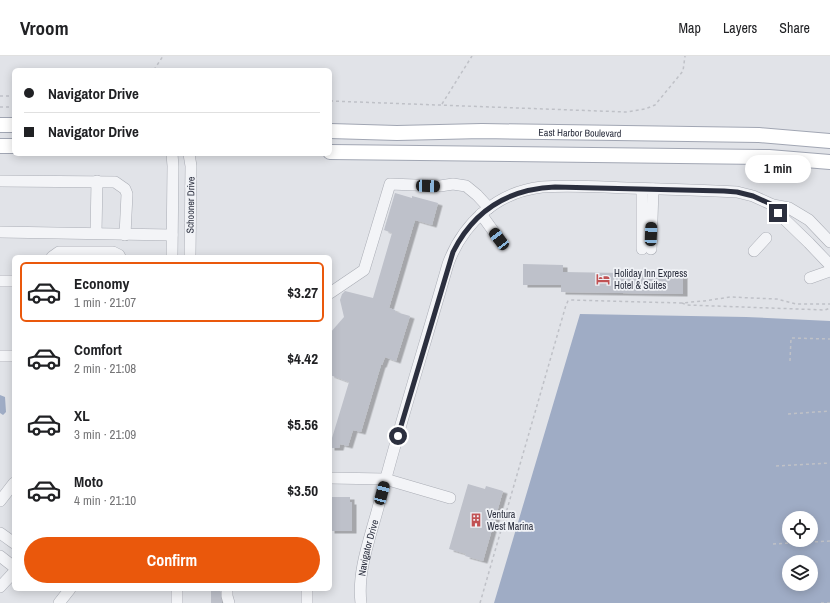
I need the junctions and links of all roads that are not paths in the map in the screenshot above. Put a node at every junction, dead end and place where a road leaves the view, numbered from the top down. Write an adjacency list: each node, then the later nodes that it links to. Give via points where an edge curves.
1 (0, 125): 2 (main road)
2 (12, 126)
3 (332, 131): 4 (main road, East Harbor Boulevard, via 746,135)
4 (830, 141)
5 (0, 146): 6 (main road)
6 (12, 146)
7 (332, 152): 10 (main road, via 769,157)
8 (172, 156): 19 (street, Schooner Drive)
9 (189, 156): 28 (street, Schooner Drive)
10 (830, 162)
11 (0, 181): 12 (street)
12 (97, 181): 17 (street); 18 (street, via 115,182 124,189 127,202)
13 (648, 189): 14 (street, Navigator Drive, via 737,192); 15 (street, Navigator Drive, via 541,188 505,198); 23 (street)
14 (773, 205): 22 (street, Navigator Drive, via 790,208 808,220); 29 (street, Navigator Drive)
15 (485, 211): 21 (street); 34 (street, via 477,195 466,186 390,184 364,270); 38 (street, Navigator Drive, via 458,241 448,264)
16 (0, 232): 17 (street)
17 (96, 233): 18 (street)
18 (125, 235): 19 (street)
19 (172, 235): 27 (street, Schooner Drive)
20 (766, 238): 24 (street)
21 (499, 239)
22 (830, 242)
23 (646, 249)
24 (754, 251)
25 (55, 255): 26 (street, via 59,252 112,252)
26 (119, 255)
27 (172, 255)
28 (190, 255)
29 (830, 265)
30 (830, 271): 31 (street)
31 (810, 278)
32 (0, 281): 33 (street)
33 (12, 281)
34 (332, 292)
35 (0, 356): 36 (street)
36 (12, 356)
37 (332, 478): 38 (street)
38 (385, 479): 40 (street); 56 (street, Navigator Drive, via 364,563)
39 (12, 486): 41 (street)
40 (450, 498)
41 (0, 501)
42 (0, 533): 43 (street)
43 (12, 542)
44 (0, 556): 45 (street)
45 (12, 565)
46 (12, 574): 47 (street)
47 (0, 587)
48 (68, 591): 52 (street)
49 (177, 591): 53 (street)
50 (227, 591): 54 (street)
51 (307, 591): 55 (street)
52 (59, 603)
53 (177, 603)
54 (229, 603)
55 (307, 603)
56 (361, 603)

